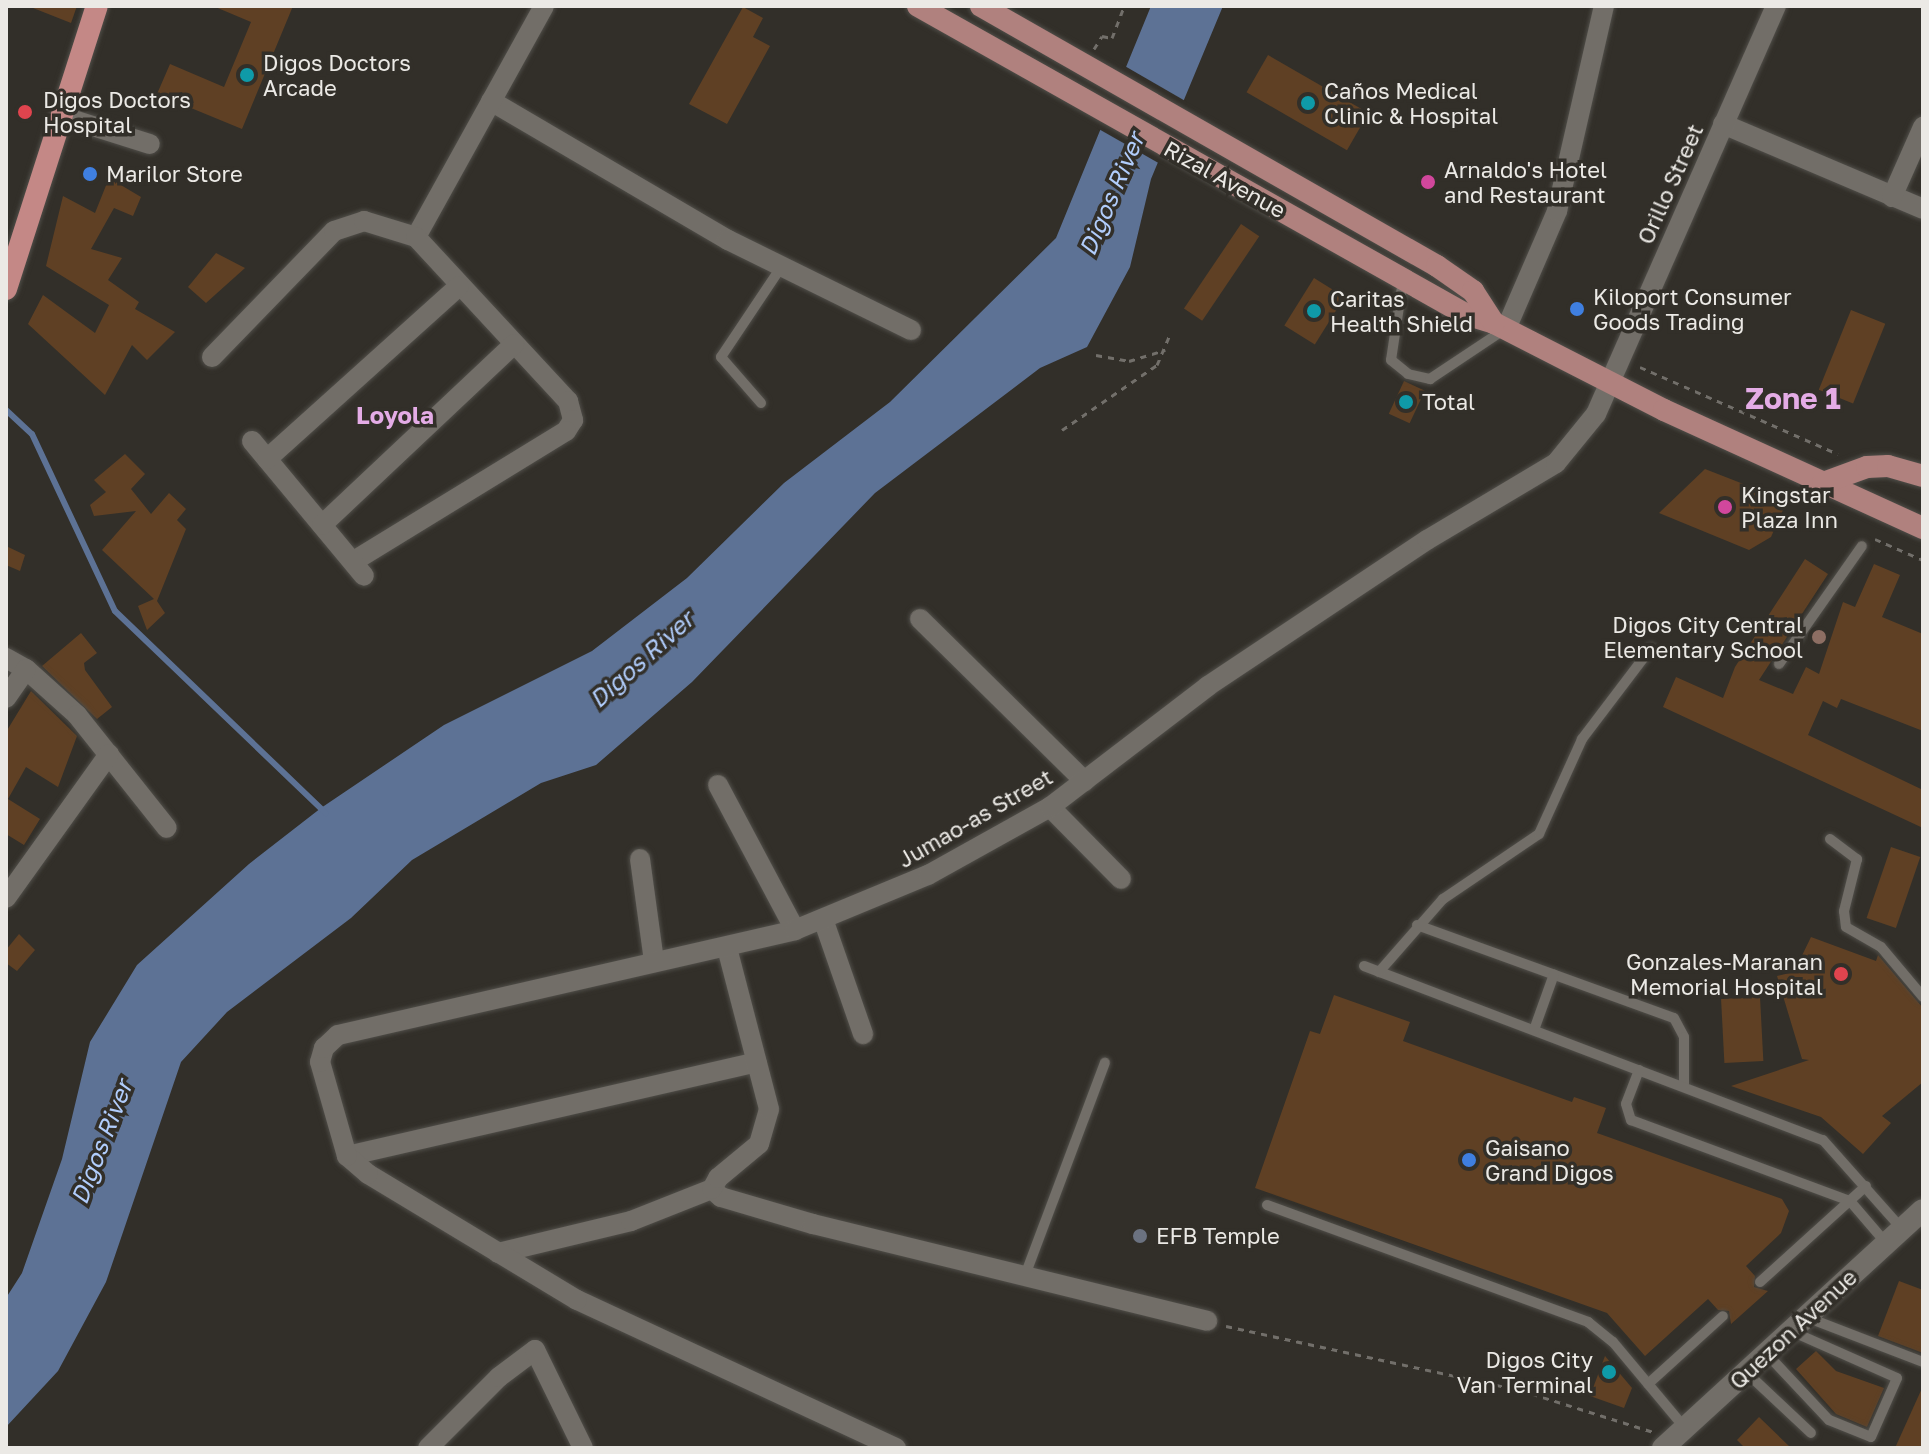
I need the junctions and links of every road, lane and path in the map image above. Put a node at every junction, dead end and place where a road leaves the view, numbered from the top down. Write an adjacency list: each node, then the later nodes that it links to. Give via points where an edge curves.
1 (97, 6): 11 (highway)
2 (544, 6): 9 (street)
3 (918, 6): 13 (main road, Rizal Avenue)
4 (981, 6): 8 (main road, Rizal Avenue)
5 (1124, 6): 8 (path, via 1112,38 1102,36)
6 (1604, 6): 23 (street, via 1553,224)
7 (1776, 6): 12 (street, Orillo Street)
8 (1094, 64): 10 (main road, Rizal Avenue)
9 (491, 101): 18 (street); 19 (street)
10 (1147, 101): 13 (main road); 23 (main road, Rizal Avenue, via 1464,283)
11 (61, 116): 15 (street); 22 (highway)
12 (1723, 124): 16 (street); 30 (street, Orillo Street)
13 (1131, 127): 20 (main road, Rizal Avenue)
14 (1923, 127): 16 (street)
15 (150, 144)
16 (1892, 197): 17 (street)
17 (1923, 209)
18 (416, 237): 21 (street); 29 (street, via 364,221 338,227)
19 (782, 266): 24 (street); 32 (lane, via 721,357)
20 (1403, 278): 23 (main road, Rizal Avenue, via 1465,314); 23 (lane, via 1391,360 1408,374 1430,379)
21 (459, 286): 26 (street); 35 (street)
22 (6, 289)
23 (1500, 326): 31 (main road, Rizal Avenue)
24 (911, 330)
25 (1170, 335): 27 (path)
26 (514, 344): 39 (street); 39 (street, via 568,401 573,416 569,428 359,568)
27 (1165, 350): 28 (path, via 1129,361); 33 (path, via 1157,365)
28 (1096, 355)
29 (212, 357)
30 (1620, 358): 31 (street, Orillo Street); 36 (path)
31 (1609, 382): 38 (main road, Rizal Avenue); 50 (street, Jumao-as Street, via 1588,428 1556,463 1259,651)
32 (761, 403)
33 (1062, 430)
34 (252, 441): 35 (street)
35 (267, 459): 39 (street)
36 (1867, 467): 37 (main road, via 1888,466); 38 (main road)
37 (1923, 476)
38 (1823, 483): 40 (main road, Rizal Avenue)
39 (322, 525)
40 (1923, 528)
41 (1864, 541): 42 (path); 46 (lane)
42 (1923, 560)
43 (920, 619): 50 (street)
44 (1651, 648): 59 (lane, via 1582,739 1529,846 1469,880)
45 (6, 658): 47 (street)
46 (1779, 664)
47 (26, 669): 48 (street); 49 (street, via 77,715)
48 (6, 698)
49 (109, 754): 53 (street); 57 (street)
50 (1084, 781): 52 (street, Jumao-as Street)
51 (718, 785): 60 (street)
52 (1050, 807): 56 (street); 58 (street, Jumao-as Street, via 928,875)
53 (167, 828)
54 (1830, 839): 66 (lane, via 1857,859 1844,911 1846,927 1881,947)
55 (640, 859): 62 (street)
56 (1121, 879)
57 (6, 898)
58 (823, 919): 60 (street, Jumao-as Street); 68 (street)
59 (1417, 925): 64 (lane); 65 (lane)
60 (795, 930): 61 (street, Jumao-as Street)
61 (727, 948): 62 (street, Jumao-as Street); 69 (street)
62 (654, 961): 73 (street, Jumao-as Street, via 334,1037 320,1062)
63 (1364, 966): 64 (lane)
64 (1379, 972): 67 (lane)
65 (1554, 974): 67 (lane); 72 (lane, via 1680,1022)
66 (1923, 997)
67 (1534, 1030): 71 (lane)
68 (863, 1034)
69 (756, 1062): 73 (street); 75 (street, via 768,1126 759,1144)
70 (1105, 1063): 81 (lane)
71 (1639, 1070): 72 (lane); 76 (lane, via 1626,1104 1631,1120)
72 (1684, 1087): 74 (lane, via 1823,1140)
73 (347, 1156): 80 (street, via 384,1185)
74 (1866, 1186): 76 (lane); 79 (lane)
75 (712, 1189): 80 (street, via 631,1221); 81 (street, via 721,1197 813,1224)
76 (1850, 1201): 79 (lane); 82 (lane)
77 (1267, 1205): 89 (lane, via 1588,1322)
78 (1923, 1210): 79 (main road, Quezon Avenue)
79 (1894, 1236): 85 (main road, Quezon Avenue)
80 (498, 1253): 94 (street, via 577,1300)
81 (1024, 1279): 84 (street)
82 (1760, 1282)
83 (1723, 1316): 89 (lane)
84 (1207, 1321): 91 (path, via 1520,1390)
85 (1798, 1324): 86 (main road, Quezon Avenue); 86 (lane, via 1897,1378 1871,1437 1829,1420); 87 (lane)
86 (1766, 1353): 88 (main road, Quezon Avenue)
87 (1923, 1362)
88 (1746, 1372): 90 (lane); 91 (main road, Quezon Avenue)
89 (1648, 1384): 91 (lane)
90 (1811, 1433)
91 (1673, 1439)
92 (428, 1448): 93 (street, via 499,1377 535,1350)
93 (583, 1448)
94 (896, 1448)

